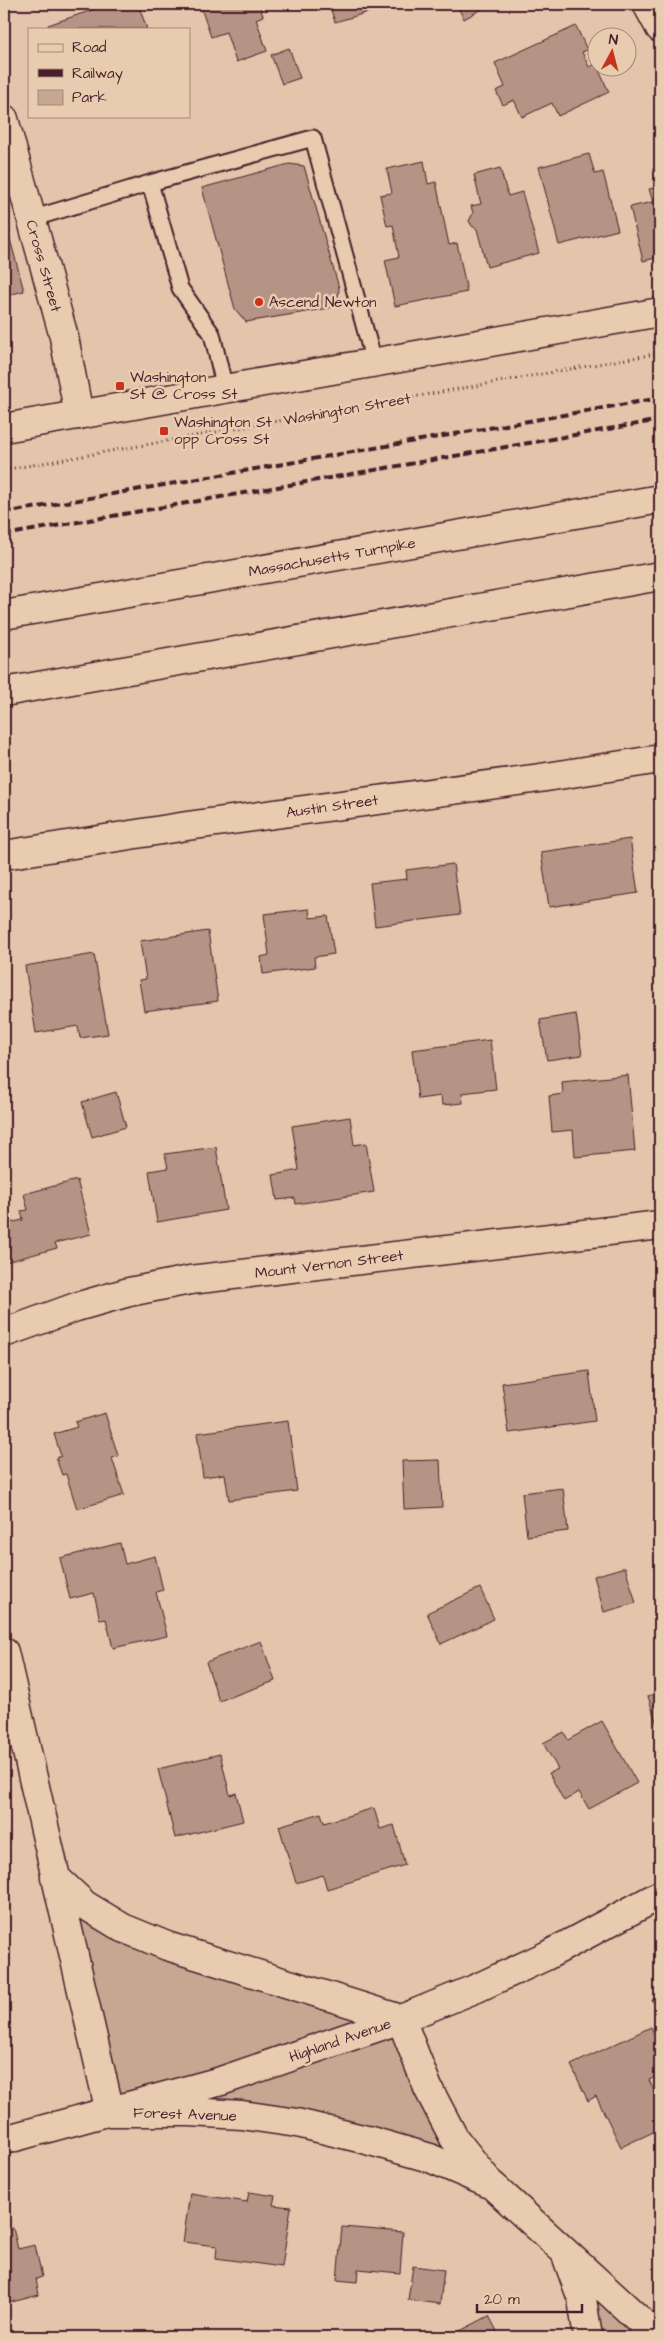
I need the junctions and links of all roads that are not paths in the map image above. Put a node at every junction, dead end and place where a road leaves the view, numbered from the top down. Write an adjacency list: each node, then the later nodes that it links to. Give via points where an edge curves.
1 (647, 4): 2 (main road)
2 (660, 28)
3 (4, 119): 5 (main road, Cross Street)
4 (150, 184): 5 (lane); 7 (lane, via 313,138); 8 (lane, via 180,288 212,334)
5 (31, 218): 9 (main road, Cross Street, via 64,337)
6 (660, 312): 7 (main road)
7 (374, 362): 8 (main road)
8 (226, 389): 9 (main road)
9 (79, 415): 10 (main road)
10 (4, 428)
11 (660, 498): 13 (main road, Massachusetts Turnpike)
12 (660, 576): 14 (main road)
13 (4, 615)
14 (4, 692)
15 (660, 759): 16 (main road, Austin Street)
16 (4, 855)
17 (660, 1225): 18 (main road, Mount Vernon Street, via 190,1280 111,1297)
18 (4, 1333)
19 (4, 1652): 20 (main road)
20 (55, 1877): 22 (main road, via 85,1905 123,1928 167,1946); 23 (main road)
21 (660, 1895): 22 (main road, Highland Avenue, via 546,1956)
22 (401, 2018): 23 (main road, Highland Avenue, via 221,2081); 25 (main road, Forest Avenue, via 428,2088 454,2138)
23 (110, 2112): 24 (main road, Highland Avenue); 25 (main road, Forest Avenue, via 198,2112 297,2123 430,2158)
24 (4, 2140)
25 (492, 2185): 26 (main road, Forest Avenue)
26 (564, 2251): 27 (main road, Forest Avenue, via 582,2299); 28 (main road, Forest Avenue)
27 (588, 2337)
28 (658, 2337)

